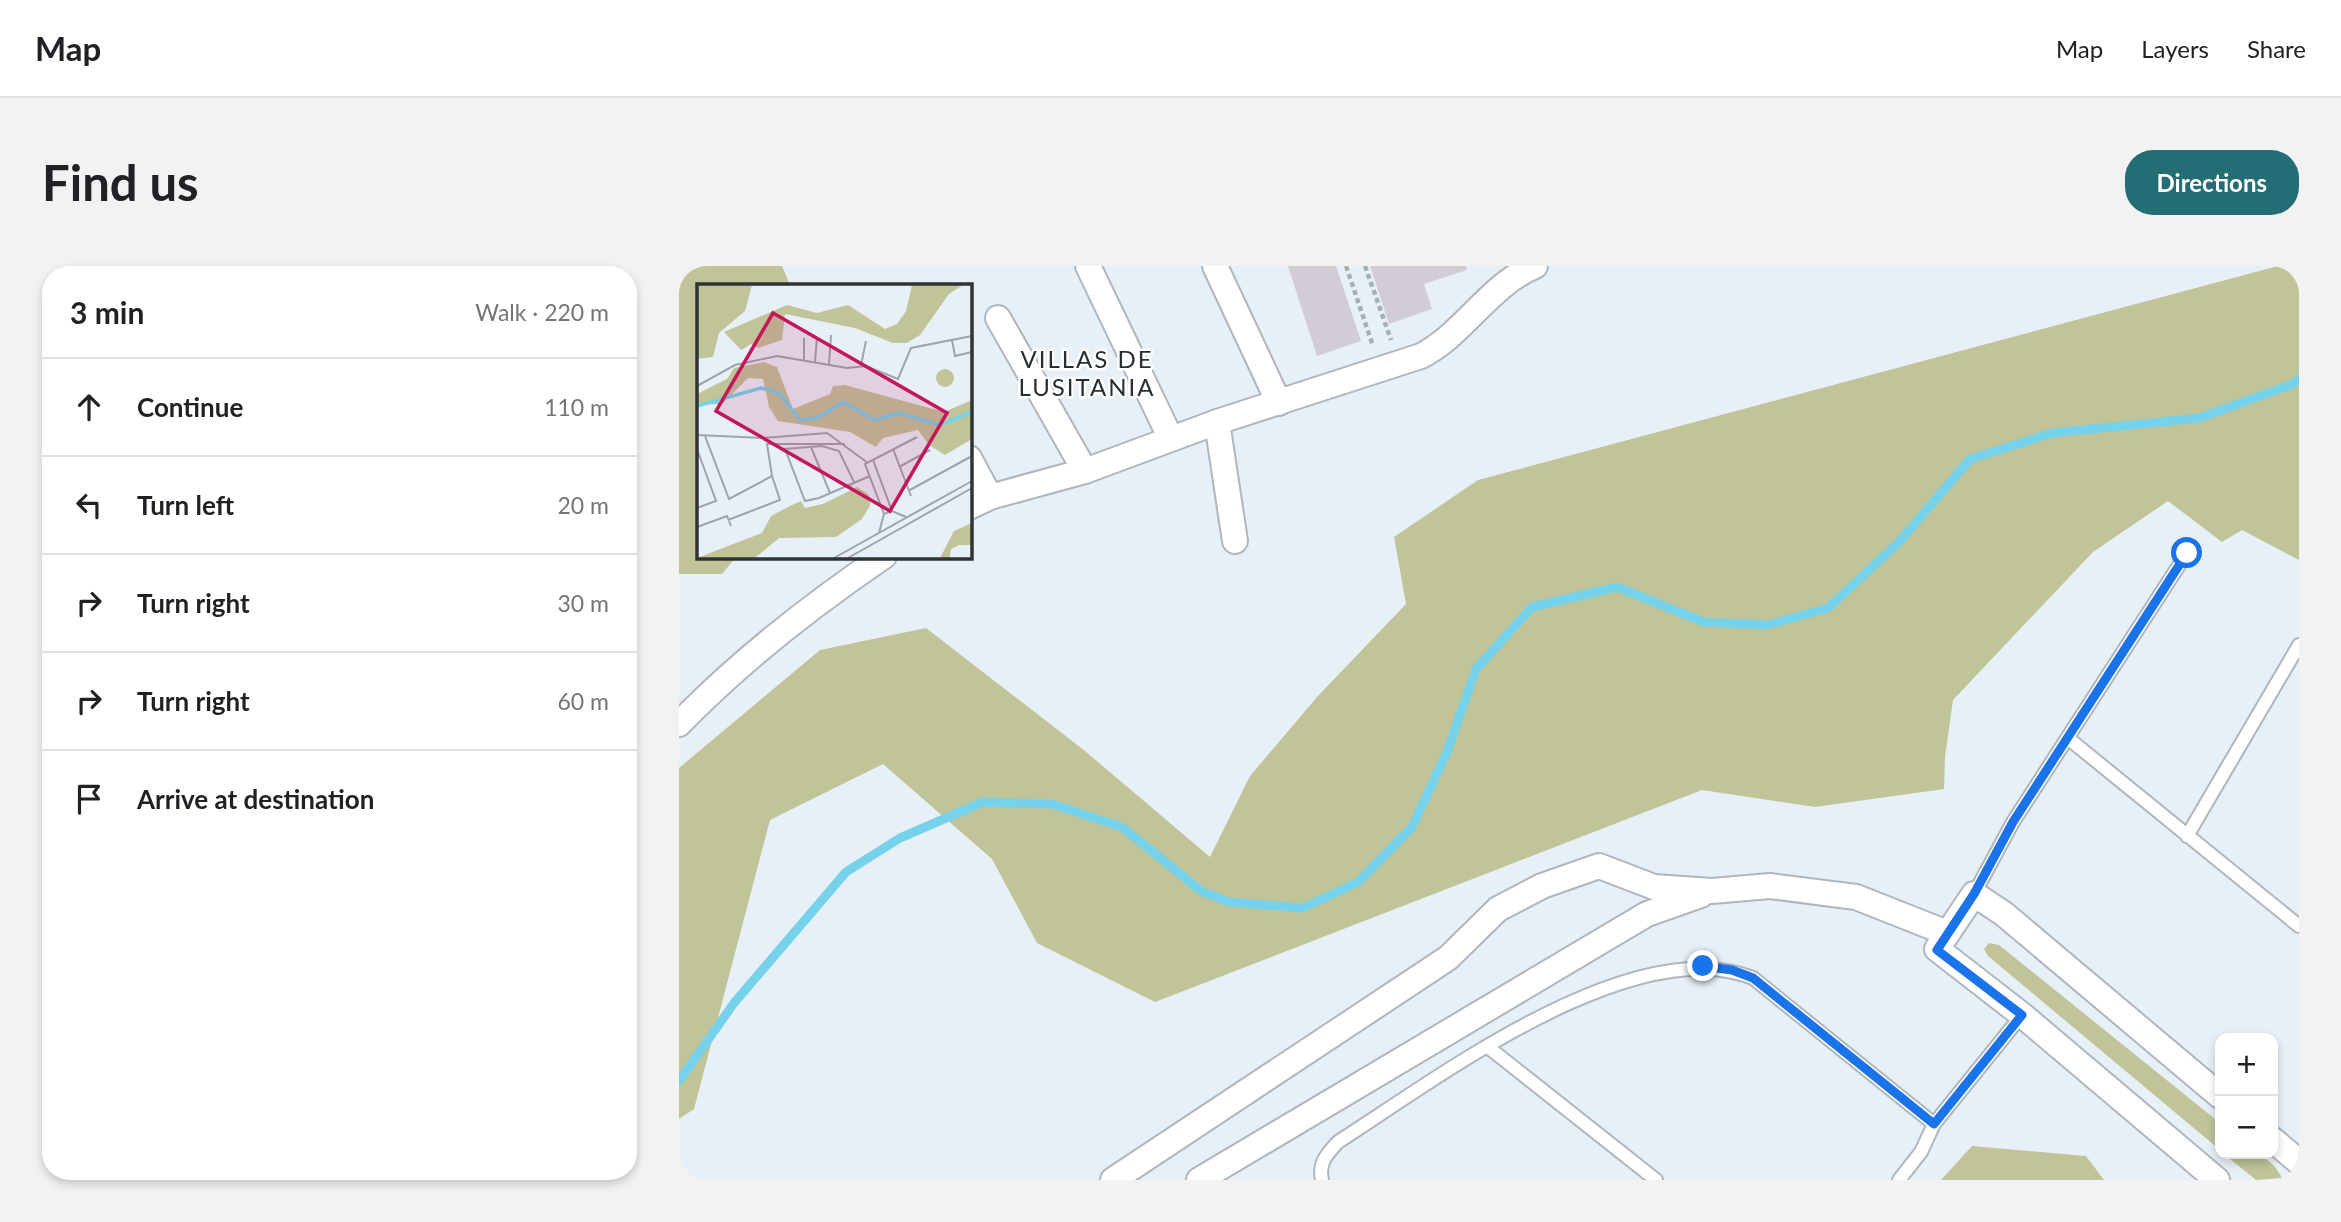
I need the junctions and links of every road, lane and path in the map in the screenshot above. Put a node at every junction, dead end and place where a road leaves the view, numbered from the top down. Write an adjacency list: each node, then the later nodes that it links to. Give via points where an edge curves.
1 (1088, 266): 12 (street)
2 (1215, 266): 10 (street)
3 (1346, 266): 9 (path)
4 (1365, 266): 8 (path)
5 (1535, 266): 6 (street)
6 (1509, 272): 10 (street, via 1436,348 1396,366)
7 (998, 318): 14 (street)
8 (1392, 344)
9 (1374, 351)
10 (1279, 403): 11 (street)
11 (1217, 422): 12 (street); 16 (street)
12 (1171, 439): 14 (street)
13 (971, 466): 15 (street)
14 (1084, 471): 15 (street)
15 (980, 502)
16 (1235, 541)
17 (2187, 553): 21 (lane)
18 (881, 558): 20 (street, via 781,632)
19 (2299, 645): 22 (lane)
20 (679, 724)
21 (2069, 739): 22 (lane); 24 (lane, via 2013,822)
22 (2187, 836): 25 (lane)
23 (1711, 891): 26 (street, via 1770,886 1856,897); 33 (street, via 1654,887 1599,866 1542,886 1498,909 1448,958); 34 (street, via 1647,914)
24 (1974, 894): 26 (street); 29 (street, via 2004,914)
25 (2299, 926)
26 (1948, 933): 27 (street, via 1937,950)
27 (2022, 1015): 30 (lane); 38 (street)
28 (1488, 1047): 30 (lane, via 1563,1003 1619,982 1703,966 1732,970 1753,978); 35 (lane, via 1338,1142 1325,1156); 36 (lane)
29 (2215, 1092)
30 (1934, 1124): 37 (lane, via 1921,1152)
31 (2278, 1144): 32 (street)
32 (2299, 1162)
33 (1113, 1180)
34 (1199, 1180)
35 (1322, 1180)
36 (1656, 1180)
37 (1899, 1180)
38 (2217, 1180)

